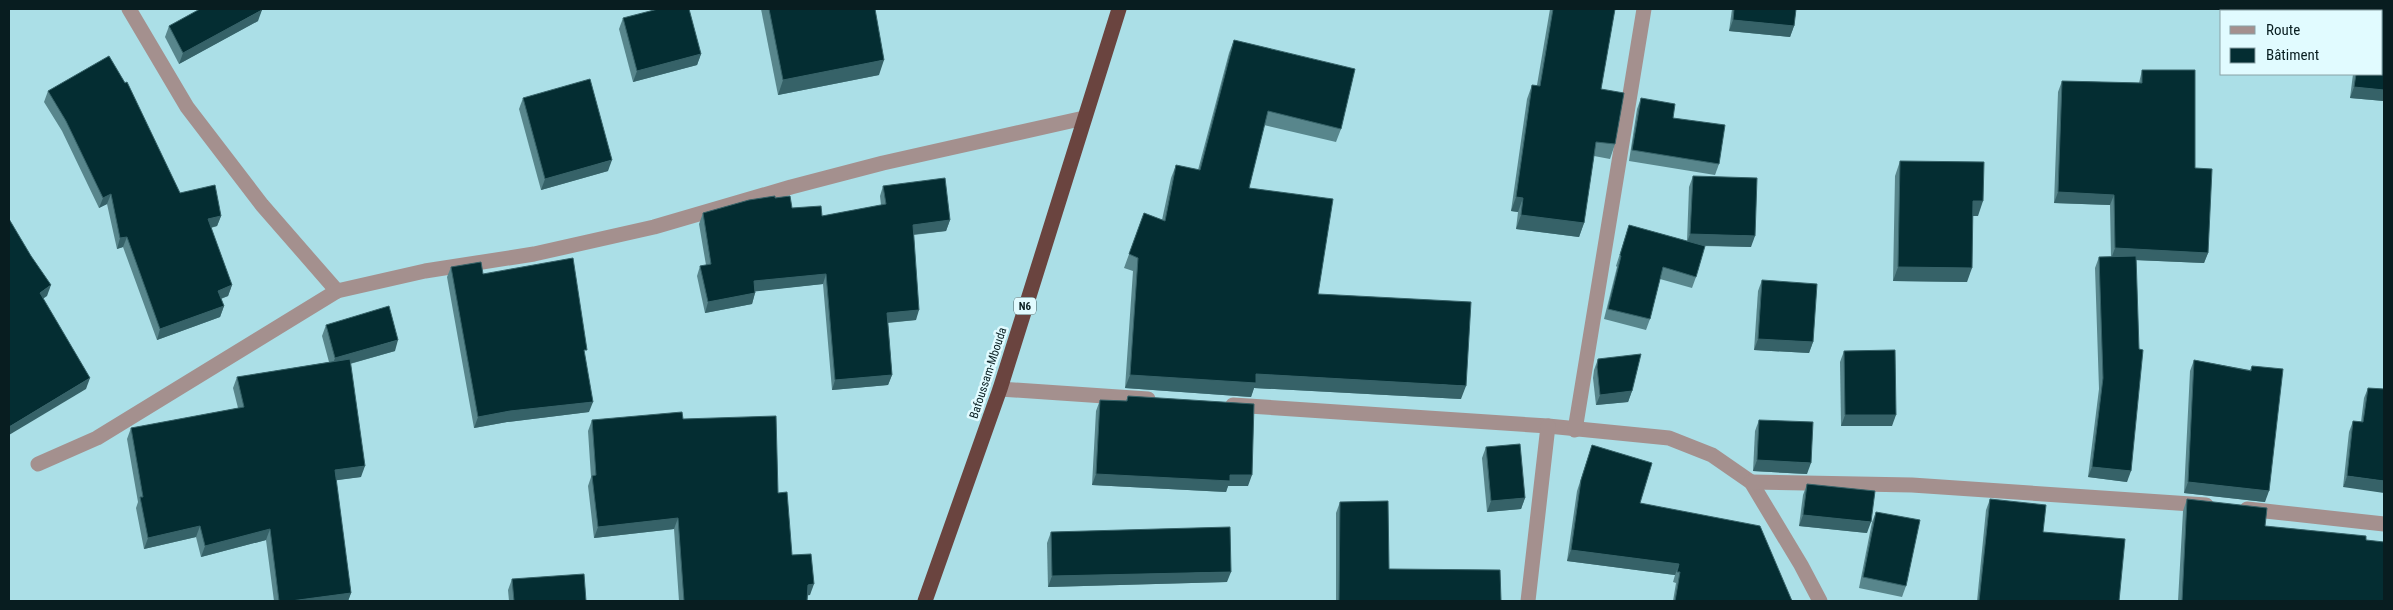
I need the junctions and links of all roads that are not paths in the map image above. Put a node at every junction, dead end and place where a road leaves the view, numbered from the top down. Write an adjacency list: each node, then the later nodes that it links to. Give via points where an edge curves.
1 (130, 9): 5 (street, via 187,107 262,204)
2 (1119, 9): 4 (highway, Bafoussam-Mbouda / N6)
3 (1644, 9): 10 (street)
4 (1084, 118): 5 (street, via 883,163 654,226 534,254 425,271); 6 (highway, Bafoussam-Mbouda / N6)
5 (338, 291): 11 (street, via 97,438)
6 (1000, 389): 7 (street); 14 (highway, Bafoussam-Mbouda / N6)
7 (1159, 400)
8 (1219, 404): 9 (street)
9 (1548, 426): 10 (street); 15 (street)
10 (1575, 430): 12 (street, via 1669,438 1712,455)
11 (38, 464)
12 (1751, 482): 13 (street, via 1922,486 2164,500); 16 (street)
13 (2384, 524)
14 (924, 601)
15 (1528, 601)
16 (1820, 601)

